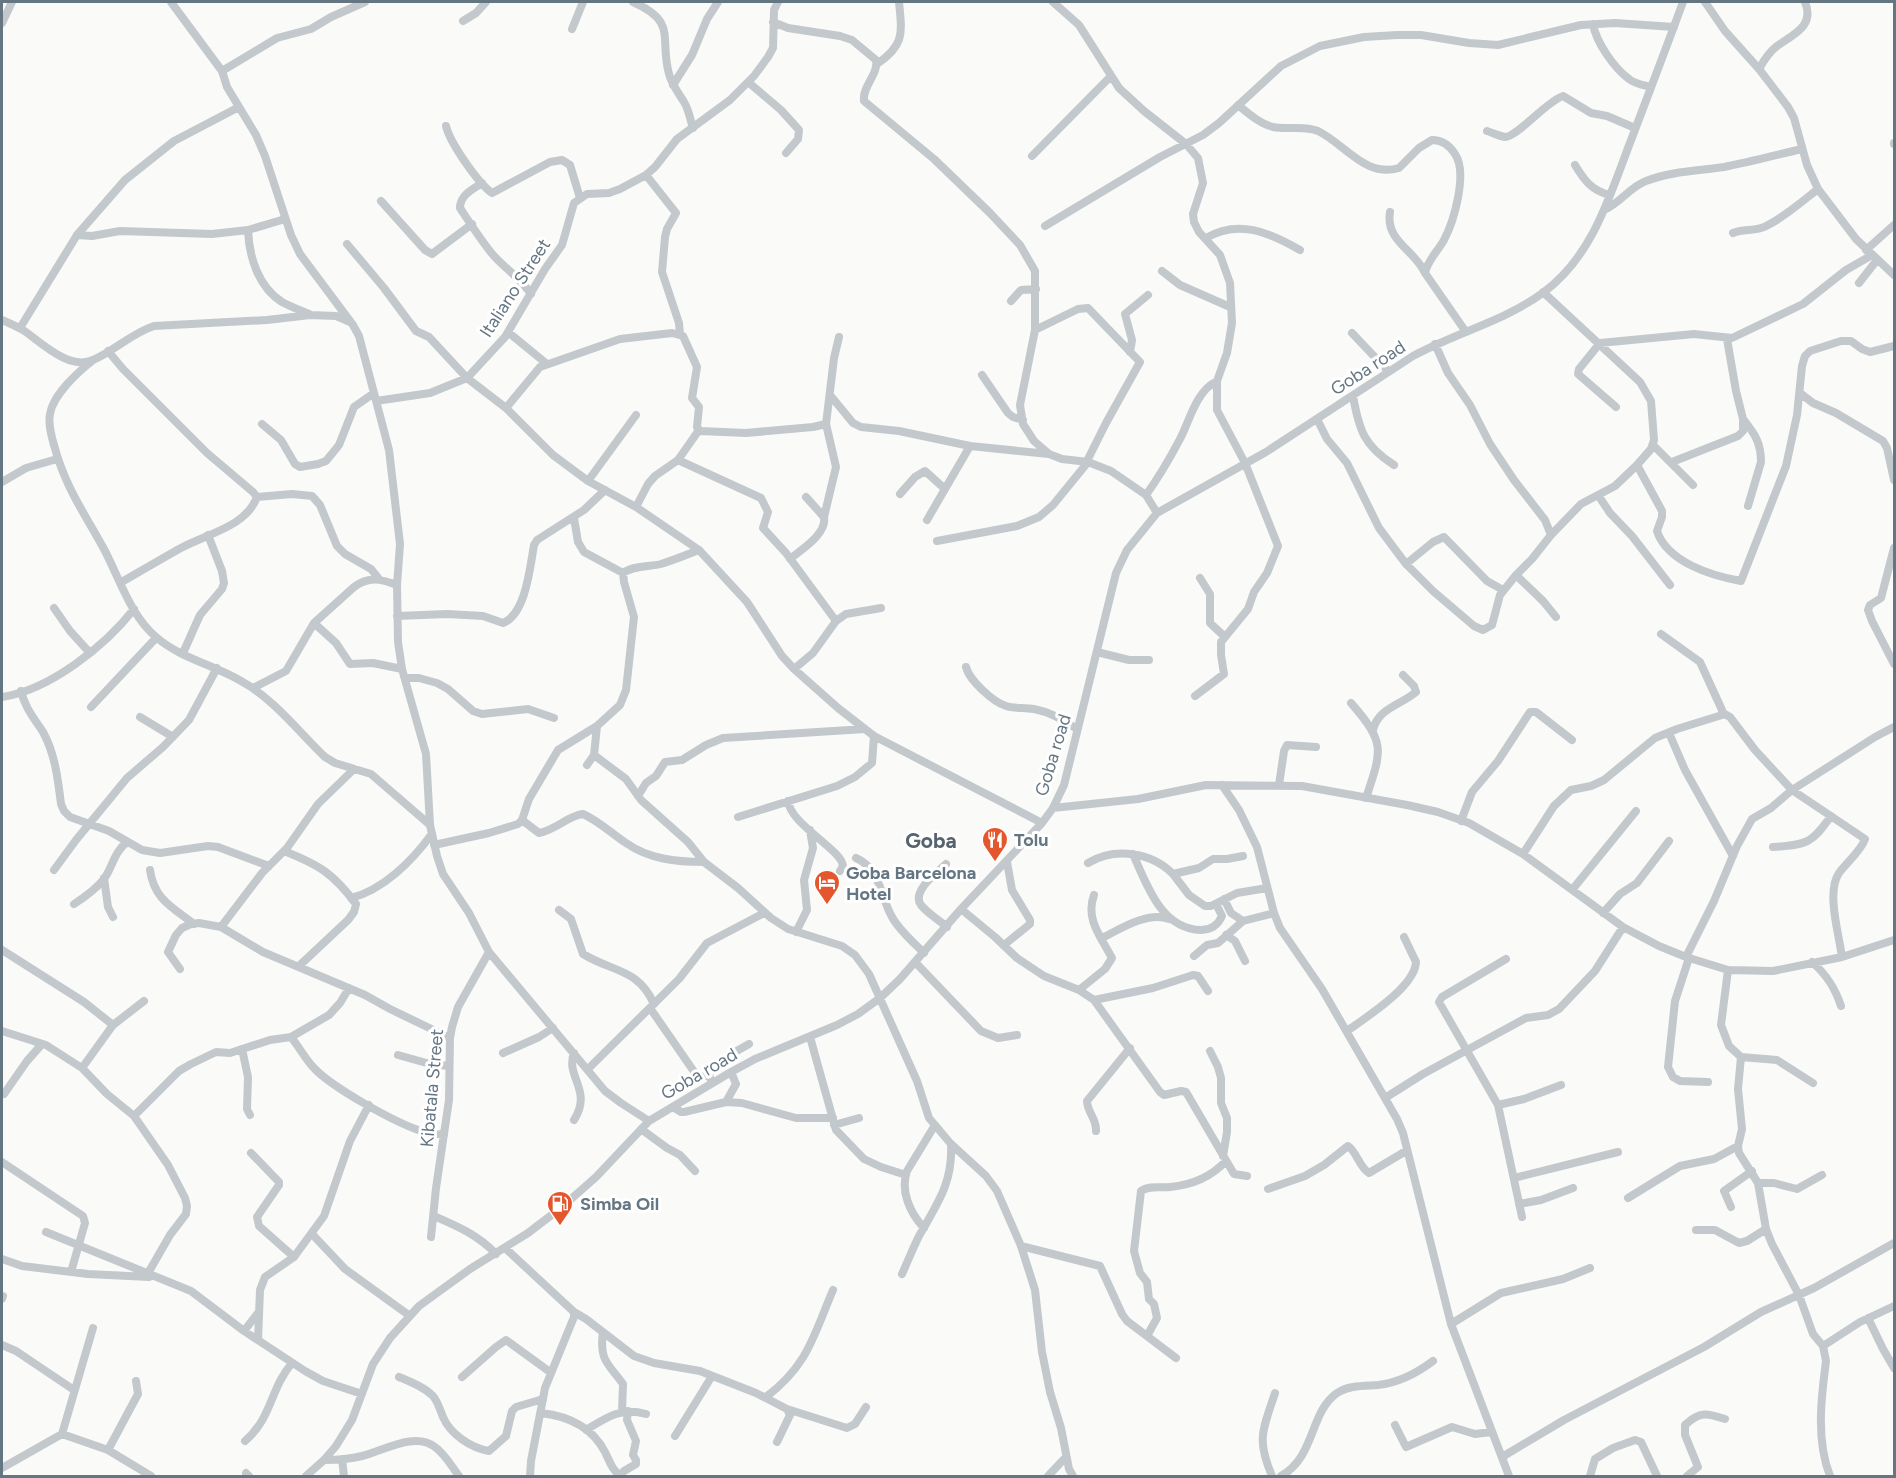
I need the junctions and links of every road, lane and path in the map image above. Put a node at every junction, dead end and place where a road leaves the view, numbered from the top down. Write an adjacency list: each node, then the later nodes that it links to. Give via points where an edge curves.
1 (12, 2): 16 (street)
2 (171, 2): 22 (street)
3 (365, 2): 22 (street, via 311,29 277,38)
4 (486, 2): 14 (street)
5 (583, 2): 19 (street)
6 (633, 2): 25 (street, via 646,7 664,26)
7 (718, 2): 25 (street)
8 (778, 2): 15 (street)
9 (899, 2): 20 (street, via 899,43 891,55)
10 (1053, 2): 23 (street, via 1079,25)
11 (1683, 2): 18 (street, Goba road)
12 (1705, 2): 21 (street)
13 (1805, 2): 21 (street, via 1809,12 1806,22 1768,55)
14 (463, 21)
15 (773, 22): 20 (street, via 852,40); 24 (street, via 773,48)
16 (2, 23)
17 (1593, 24): 18 (street); 26 (street, via 1599,44 1624,74); 27 (street, via 1498,45 1397,35 1320,46 1281,66)
18 (1674, 27): 26 (street, Goba road)
19 (572, 29)
20 (877, 64): 61 (street, via 863,93 864,101 934,159 1020,245 1035,271)
21 (1759, 69): 34 (street, via 1794,118)
22 (222, 71): 28 (street)
23 (1110, 77): 33 (street, via 1144,111); 36 (street)
24 (748, 82): 30 (street); 35 (street, via 799,130 798,139)
25 (673, 85): 30 (street, via 685,103)
26 (1651, 87): 31 (street, Goba road)
27 (1238, 105): 33 (street); 58 (street, via 1271,127 1317,130 1366,165 1380,169 1399,168 1432,140 1451,148 1462,181 1447,233)
28 (239, 107): 46 (street, via 265,156); 52 (street, via 174,141 146,161)
29 (446, 126): 39 (street, via 451,141)
30 (693, 128): 38 (street, via 677,139)
31 (1635, 128): 32 (street, via 1591,113 1563,96 1512,135); 41 (street, Goba road)
32 (1487, 131)
33 (1186, 144): 49 (street); 53 (street, via 1198,158 1202,172 1203,183 1193,214 1198,232)
34 (1802, 149): 40 (street); 44 (street, via 1658,176 1642,182)
35 (786, 153)
36 (1032, 156)
37 (1575, 165): 41 (street, via 1589,185)
38 (646, 175): 42 (street, via 609,193); 75 (street, via 676,213 665,237 662,272)
39 (482, 183): 42 (street, via 495,193 550,162 562,160 570,165); 47 (street, via 466,194 460,204)
40 (1818, 189): 51 (street, via 1768,225); 56 (street)
41 (1610, 195): 44 (street, Goba road)
42 (579, 198): 63 (street, Italiano Street, via 571,211 564,241)
43 (381, 201): 47 (street, via 432,254)
44 (1604, 210): 62 (street, Goba road, via 1582,252 1564,276)
45 (1390, 212): 58 (street, via 1395,240 1417,259)
46 (285, 219): 50 (street); 69 (street, via 300,254)
47 (472, 224): 63 (street, via 495,257)
48 (1894, 225): 56 (street)
49 (1045, 226)
50 (248, 230): 52 (street); 67 (street, via 253,265 271,290 284,303)
51 (1733, 233)
52 (77, 235): 70 (street)
53 (1206, 238): 55 (street, via 1226,229 1247,230 1271,235); 66 (street, via 1227,272)
54 (346, 244): 87 (street, via 416,331 429,338)
55 (1300, 250)
56 (1871, 255): 59 (street); 60 (street); 77 (street, via 1803,304)
57 (1162, 271): 66 (street, via 1180,285)
58 (1425, 273): 73 (street)
59 (1894, 275)
60 (1859, 283)
61 (1036, 290): 65 (street, via 1021,290); 71 (street)
62 (1543, 292): 73 (street, Goba road); 78 (street)
63 (531, 294): 72 (street, Italiano Street)
64 (1148, 295): 82 (street, via 1124,317 1132,340)
65 (1011, 301)
66 (1230, 307): 88 (street, via 1232,324)
67 (310, 315): 69 (street, via 336,316); 81 (street, via 154,326)
68 (2, 320): 70 (street)
69 (353, 325): 92 (street)
70 (20, 328): 83 (street, via 71,360)
71 (1035, 330): 82 (street, via 1088,308); 98 (street, via 1020,405)
72 (508, 332): 84 (street); 87 (street, Italiano Street)
73 (1466, 332): 79 (street, Goba road)
74 (1352, 333): 85 (street)
75 (680, 335): 84 (street, via 620,339); 101 (street, via 697,367 692,398 700,410)
76 (838, 337): 90 (street)
77 (1727, 339): 78 (street, via 1694,334); 97 (street)
78 (1600, 343): 93 (street, via 1578,375); 102 (street, via 1647,393)
79 (1435, 344): 85 (street, Goba road); 130 (street, via 1490,444 1545,520)
80 (1894, 346): 89 (street, via 1870,352 1851,341 1841,341 1810,351 1803,360)
81 (108, 351): 83 (street); 121 (street, via 207,453)
82 (1130, 352): 107 (street, via 1139,365)
83 (92, 361): 105 (street, via 63,389 50,410)
84 (547, 364): 94 (street, via 537,370)
85 (1388, 371): 91 (street, Goba road)
86 (982, 375): 98 (street, via 1008,413)
87 (467, 378): 92 (street, Italiano Street, via 430,393); 94 (street)
88 (1217, 381): 109 (street, via 1217,410); 119 (street, via 1206,389)
89 (1800, 393): 111 (street, via 1786,466 1741,581 1684,562 1666,549 1657,531 1662,511); 112 (street, via 1883,441)
90 (830, 395): 100 (street); 103 (street, via 857,426)
91 (1353, 396): 96 (street, Goba road); 110 (street, via 1367,442)
92 (375, 397): 99 (street, via 354,407 339,445 326,461 318,464 295,464 280,440); 141 (street, via 389,450 396,501 400,544)
93 (1616, 407)
94 (506, 408): 113 (street, via 553,455)
95 (636, 415): 113 (street)
96 (1317, 419): 109 (street, Goba road); 135 (street, via 1327,440 1347,463 1379,528)
97 (1743, 419): 108 (street, via 1744,429 1738,436); 123 (street, via 1759,441 1761,455)
98 (1023, 420): 104 (street, via 1034,441)
99 (262, 424)
100 (826, 424): 101 (street, via 746,433); 126 (street, via 836,467)
101 (699, 430): 106 (street)
102 (1653, 445): 108 (street); 111 (street)
103 (970, 446): 104 (street); 116 (street)
104 (1049, 454): 107 (street)
105 (57, 459): 114 (street, via 26,468); 140 (street, via 73,498)
106 (678, 460): 124 (street, via 648,484); 134 (street, via 761,498 768,512 763,528)
107 (1087, 461): 119 (street, via 1111,471); 131 (street, via 1039,518)
108 (1672, 462): 115 (street)
109 (1245, 463): 125 (street, Goba road); 152 (street, via 1278,546 1248,609)
110 (1394, 465)
111 (1637, 465): 120 (street, via 1615,486)
112 (1894, 480)
113 (588, 481): 117 (street)
114 (2, 482)
115 (1693, 485)
116 (945, 489): 118 (street, via 925,471); 128 (street)
117 (605, 490): 124 (street); 127 (street)
118 (900, 494)
119 (1146, 495): 125 (street)
120 (1598, 495): 130 (street, via 1581,504); 142 (street)
121 (257, 497): 129 (street, via 235,522); 139 (street, via 312,496 320,505 337,546)
122 (806, 497): 126 (street)
123 (1748, 506)
124 (636, 507): 133 (street)
125 (1157, 513): 155 (street, Goba road, via 1127,550 1116,573)
126 (824, 517): 134 (street, via 821,531)
127 (574, 518): 136 (street, via 584,552); 147 (street, via 537,540 522,599 506,622 447,614)
128 (927, 520)
129 (208, 535): 140 (street); 156 (street, via 224,583 200,615)
130 (1551, 535): 137 (street)
131 (938, 541)
132 (1894, 548): 158 (street, via 1881,598 1868,610)
133 (699, 550): 136 (street); 162 (street, via 747,602)
134 (790, 559): 149 (street)
135 (1406, 564): 143 (street, via 1444,537 1487,581); 143 (street, via 1483,630 1492,625)
136 (623, 573): 174 (street, via 634,617 626,690 620,705)
137 (1515, 575): 143 (street); 148 (street)
138 (1200, 578): 152 (street, via 1210,594 1210,623)
139 (379, 579): 141 (street); 150 (street, via 361,582)
140 (120, 583): 146 (street)
141 (397, 585): 147 (street)
142 (1670, 585)
143 (1503, 590)
144 (54, 608): 154 (street)
145 (881, 608): 149 (street, via 852,612)
146 (134, 609): 153 (street); 154 (street, via 110,637)
147 (397, 616): 161 (street)
148 (1556, 617)
149 (836, 621): 162 (street, via 819,646)
150 (314, 623): 161 (street, via 336,643 350,664 373,663); 165 (street, via 286,671)
151 (1661, 634): 171 (street, via 1700,662)
152 (1225, 637): 167 (street, via 1221,642 1224,674)
153 (156, 638): 156 (street); 170 (street)
154 (90, 652): 166 (street, via 60,675)
155 (1096, 652): 157 (street); 177 (street, Goba road)
156 (183, 653): 160 (street)
157 (1149, 660)
158 (1894, 664)
159 (966, 667): 177 (street, via 971,679 1002,704 1043,712)
160 (217, 668): 165 (street); 181 (street, via 189,720)
161 (402, 669): 164 (street)
162 (794, 669): 176 (street)
163 (1402, 675): 178 (street, via 1416,692 1382,714)
164 (405, 678): 173 (street, via 437,683 482,714 528,710); 201 (street, via 426,754)
165 (252, 688): 186 (street, via 325,757)
166 (21, 691): 168 (street); 200 (street, via 27,710 54,757 64,811)
167 (1195, 696)
168 (2, 697)
169 (1351, 703): 178 (street)
170 (91, 707)
171 (1723, 713): 179 (street); 189 (street)
172 (140, 717): 181 (street)
173 (554, 718)
174 (597, 726): 184 (street); 197 (street, via 558,750 529,799)
175 (1894, 727): 189 (street)
176 (865, 729): 180 (street); 190 (street, via 723,738 682,760 665,762)
177 (1077, 729): 193 (street, Goba road, via 1064,785)
178 (1373, 730): 191 (street, via 1379,756)
179 (1669, 734): 210 (street, via 1649,742 1605,780 1564,794); 212 (street, via 1684,770)
180 (874, 736): 192 (street, via 872,763 862,772 837,786); 199 (street)
181 (173, 737): 200 (street, via 136,768)
182 (1572, 740): 198 (street, via 1536,712 1530,712 1472,792)
183 (1316, 747): 188 (street, via 1287,745)
184 (594, 755): 185 (street); 190 (street, via 615,769)
185 (587, 765)
186 (354, 769): 201 (street, via 371,774); 208 (street, via 318,804)
187 (1222, 784): 188 (street); 193 (street, via 1138,799); 224 (street, via 1257,847)
188 (1279, 785): 191 (street)
189 (1792, 790): 195 (street); 212 (street, via 1752,819)
190 (638, 795): 214 (street)
191 (1366, 798): 198 (street, via 1438,812)
192 (788, 801): 196 (street); 202 (street, via 790,810)
193 (1053, 808): 199 (street, Goba road)
194 (1636, 811): 225 (street)
195 (1831, 816): 207 (street, via 1809,842); 254 (street, via 1865,840 1840,872 1833,888)
196 (738, 817)
197 (522, 820): 206 (street, via 489,833); 214 (street, via 539,833 583,814 642,852 682,862)
198 (1461, 821): 210 (street)
199 (1042, 823): 215 (street, Goba road)
200 (90, 824): 205 (street); 219 (street)
201 (430, 825): 203 (street)
202 (810, 830): 221 (street, via 841,858); 243 (street, via 813,848 804,880 808,904)
203 (431, 835): 206 (street); 227 (street, via 420,851 380,885)
204 (1669, 841): 235 (street, via 1637,883)
205 (128, 842): 218 (street, via 142,850 160,853 218,847); 223 (street, via 116,854)
206 (434, 845): 250 (street, via 443,874)
207 (1773, 847)
208 (284, 851): 218 (street); 227 (street, via 326,870)
209 (1133, 854): 216 (street, via 1124,852); 222 (street, via 1155,859); 237 (street, via 1156,902)
210 (1523, 854): 225 (street)
211 (1243, 856): 222 (street, via 1214,859 1199,868)
212 (1733, 856): 253 (street)
213 (856, 858): 251 (street, via 875,873 894,921)
214 (704, 862): 233 (street)
215 (1007, 862): 231 (street, Goba road); 248 (street, via 1012,890 1030,924)
216 (1088, 863)
217 (946, 864): 241 (street, via 920,891 918,899)
218 (269, 866): 240 (street)
219 (54, 870)
220 (150, 870): 239 (street, via 158,894)
221 (840, 871)
222 (1173, 874): 230 (street, via 1198,903)
223 (104, 878): 229 (street); 236 (street)
224 (1267, 888): 228 (street); 234 (street)
225 (1572, 890): 235 (street)
226 (1094, 895): 246 (street, via 1091,917)
227 (351, 898): 259 (street, via 356,907 348,920)
228 (1224, 899): 230 (street); 238 (street, via 1232,913)
229 (74, 904)
230 (1216, 904): 237 (street, via 1222,916 1213,928 1184,928)
231 (961, 909): 241 (street, Goba road); 248 (street)
232 (559, 910): 268 (street, via 571,919 583,954 640,982 648,991)
233 (764, 913): 243 (street); 268 (street, via 707,944)
234 (1274, 913): 238 (street); 273 (street)
235 (1603, 913): 242 (street)
236 (113, 917)
237 (1170, 920): 246 (street, via 1150,918)
238 (1243, 921): 244 (street)
239 (194, 924): 240 (street); 260 (street, via 182,928 168,948)
240 (221, 927): 259 (street, via 263,952)
241 (947, 927): 251 (street, Goba road)
242 (1623, 927): 253 (street); 283 (street, via 1594,971 1559,1009 1526,1018)
243 (796, 932): 265 (street, via 849,950 869,974)
244 (1226, 935): 252 (street); 256 (street, via 1235,941)
245 (1404, 937): 273 (street, via 1416,962 1411,975 1388,1002)
246 (1102, 938): 263 (street, via 1111,962)
247 (1894, 940): 254 (street)
248 (1004, 945): 263 (street, via 1044,976)
249 (2, 950): 270 (street, via 84,1002)
250 (489, 952): 271 (street); 277 (street, Kibatala Street, via 458,1006)
251 (924, 953): 257 (street, Goba road)
252 (1194, 956)
253 (1688, 957): 261 (street); 293 (street, via 1675,1001 1668,1067 1680,1081)
254 (1842, 957): 258 (street)
255 (1506, 959): 283 (street, via 1440,999)
256 (1245, 961)
257 (915, 962): 265 (street, Goba road); 274 (street, via 981,1031 992,1037)
258 (1812, 962): 261 (street, via 1773,971); 269 (street, via 1824,972)
259 (299, 966): 262 (street)
260 (180, 969)
261 (1728, 970): 287 (street, via 1721,1025 1728,1046)
262 (349, 988): 275 (street, via 329,1015); 277 (street)
263 (1079, 990): 266 (street)
264 (1208, 991): 266 (street, via 1193,975)
265 (880, 998): 276 (street, Goba road, via 858,1014); 309 (street, via 917,1081 923,1105)
266 (1094, 1000): 280 (street)
267 (144, 1001): 270 (street)
268 (652, 1006): 290 (street); 292 (street, via 695,1074)
269 (1841, 1006)
270 (112, 1025): 289 (street)
271 (553, 1028): 284 (street); 285 (street)
272 (2, 1031): 278 (street)
273 (1347, 1031): 298 (street)
274 (1017, 1035)
275 (291, 1037): 281 (street); 300 (street, via 324,1077)
276 (810, 1037): 291 (street, Goba road); 308 (street)
277 (450, 1038): 288 (street, Kibatala Street)
278 (42, 1044): 289 (street); 297 (street)
279 (749, 1044): 292 (street)
280 (1130, 1048): 311 (street, via 1087,1101); 318 (street, via 1164,1095 1186,1092)
281 (242, 1049): 303 (street); 304 (street, via 216,1052 179,1071)
282 (1210, 1051): 318 (street, via 1221,1078 1221,1103 1227,1118)
283 (1466, 1051): 298 (street); 301 (street)
284 (503, 1053)
285 (574, 1053): 290 (street); 306 (street, via 572,1067 581,1090 581,1106)
286 (398, 1055): 288 (street)
287 (1741, 1057): 295 (street, via 1777,1060); 314 (street, via 1738,1089 1742,1129)
288 (449, 1066): 312 (street, Kibatala Street)
289 (82, 1068): 304 (street)
290 (588, 1070): 307 (street, via 605,1090)
291 (731, 1072): 294 (street, Goba road); 299 (street, via 736,1084)
292 (707, 1075): 294 (street)
293 (1708, 1082)
294 (712, 1083): 302 (street, Goba road)
295 (1813, 1083)
296 (1561, 1085): 301 (street)
297 (4, 1094)
298 (1385, 1098): 315 (street, via 1403,1133)
299 (726, 1102): 302 (street, via 684,1112); 308 (street, via 804,1120)
300 (369, 1105): 312 (street, via 421,1131); 338 (street, via 350,1141 324,1216)
301 (1498, 1105): 325 (street)
302 (673, 1107): 307 (street, Goba road)
303 (250, 1115)
304 (134, 1116): 350 (street, via 168,1166 187,1206 186,1214)
305 (859, 1118): 308 (street)
306 (574, 1120)
307 (649, 1121): 310 (street, Goba road)
308 (834, 1121): 322 (street, via 839,1135 864,1158)
309 (935, 1125): 313 (street); 322 (street)
310 (641, 1129): 320 (street, via 680,1155); 343 (street, Goba road, via 562,1207)
311 (1096, 1131)
312 (444, 1135): 332 (street, Kibatala Street)
313 (951, 1144): 334 (street, via 948,1181); 342 (street, via 997,1191)
314 (1738, 1146): 321 (street); 329 (street, via 1714,1159 1680,1166)
315 (1406, 1151): 328 (street, via 1369,1173 1348,1146 1305,1176); 359 (street)
316 (1618, 1152): 325 (street)
317 (251, 1153): 345 (street, via 279,1182 257,1217 259,1226)
318 (1224, 1158): 324 (street, via 1234,1174); 363 (street, via 1204,1179 1141,1191 1134,1251 1157,1318)
319 (2, 1162): 341 (street, via 84,1216)
320 (695, 1171)
321 (1752, 1171): 326 (street); 331 (street, via 1724,1191)
322 (906, 1174): 334 (street, via 903,1188)
323 (1822, 1175): 326 (street, via 1797,1189)
324 (1247, 1176)
325 (1514, 1178): 330 (street)
326 (1758, 1183): 335 (street)
327 (1573, 1188): 330 (street)
328 (1268, 1189)
329 (1628, 1198)
330 (1519, 1204): 333 (street)
331 (1731, 1207)
332 (434, 1216): 339 (street, Kibatala Street); 344 (street, via 469,1231)
333 (1522, 1217)
334 (924, 1228): 349 (street)
335 (1766, 1229): 336 (street, via 1739,1243 1715,1230); 353 (street)
336 (1696, 1230)
337 (46, 1232): 341 (street)
338 (312, 1234): 345 (street); 357 (street, via 345,1269)
339 (431, 1236)
340 (1894, 1243): 353 (street)
341 (79, 1245): 348 (street); 350 (street)
342 (1021, 1246): 363 (street, via 1100,1266 1122,1314); 395 (street, via 1035,1290 1042,1352)
343 (505, 1248): 344 (street, Goba road); 355 (street)
344 (496, 1254): 357 (street, Goba road, via 431,1297)
345 (294, 1257): 356 (street, via 266,1277 260,1290)
346 (2, 1259): 348 (street, via 22,1266)
347 (1590, 1268): 359 (street, via 1563,1279 1501,1293)
348 (71, 1272): 351 (street)
349 (902, 1274)
350 (147, 1275): 351 (street)
351 (157, 1277): 361 (street, via 191,1292)
352 (833, 1290): 379 (street, via 816,1336 800,1364)
353 (1799, 1295): 366 (street, via 1813,1334); 396 (street, via 1761,1312)
354 (1894, 1306): 358 (street)
355 (574, 1312): 362 (street); 371 (street)
356 (259, 1313): 361 (street); 364 (street)
357 (410, 1316): 378 (street, Goba road, via 373,1364)
358 (1868, 1318): 366 (street); 370 (street)
359 (1450, 1324): 389 (street)
360 (93, 1328): 376 (street)
361 (244, 1331): 364 (street)
362 (603, 1332): 372 (street, via 634,1356); 383 (street, via 603,1355 623,1384)
363 (1147, 1336): 367 (street)
364 (258, 1340): 369 (street)
365 (2, 1345): 376 (street)
366 (1823, 1346): 414 (street, via 1826,1360 1821,1431)
367 (1176, 1358)
368 (1433, 1361): 409 (street, via 1392,1383 1339,1392 1324,1406 1308,1447 1289,1472)
369 (292, 1363): 378 (street, via 323,1381); 392 (street, via 261,1425)
370 (1894, 1368)
371 (550, 1372): 374 (street, via 506,1340); 380 (street)
372 (712, 1376): 379 (street); 391 (street)
373 (399, 1377): 380 (street, via 432,1395 458,1436 489,1451 506,1436 516,1407)
374 (462, 1377)
375 (136, 1381): 394 (street, via 138,1394)
376 (74, 1390): 390 (street)
377 (1275, 1393): 408 (street, via 1262,1432 1262,1448)
378 (362, 1394): 398 (street, Goba road, via 352,1420)
379 (765, 1397): 382 (street)
380 (543, 1399): 384 (street)
381 (866, 1407): 382 (street, via 848,1428)
382 (788, 1409): 393 (street, via 790,1415)
383 (625, 1411): 385 (street); 388 (street); 405 (street, via 636,1441 636,1464)
384 (541, 1413): 388 (street, via 575,1421); 404 (street)
385 (646, 1414)
386 (1725, 1419): 413 (street, via 1705,1414 1685,1425 1698,1467)
387 (1395, 1425): 389 (street, via 1406,1447 1452,1427 1475,1434)
388 (586, 1430): 405 (street)
389 (1492, 1432): 396 (street)
390 (62, 1434): 394 (street); 399 (street)
391 (675, 1436)
392 (245, 1442)
393 (777, 1442)
394 (108, 1450): 400 (street)
395 (1066, 1457): 406 (street); 407 (street)
396 (1502, 1457): 410 (street)
397 (342, 1459): 398 (street); 402 (street); 403 (street, via 376,1453 405,1442 428,1443 435,1446)
398 (324, 1460): 401 (street, Goba road)
399 (2, 1468)
400 (151, 1476)
401 (306, 1476)
402 (344, 1476)
403 (459, 1476)
404 (530, 1476)
405 (620, 1476)
406 (1048, 1476)
407 (1073, 1476)
408 (1272, 1476)
409 (1281, 1476)
410 (1509, 1476)
411 (1590, 1476): 412 (street, via 1595,1460 1635,1440 1641,1442)
412 (1657, 1476)
413 (1687, 1476)
414 (1830, 1476)

